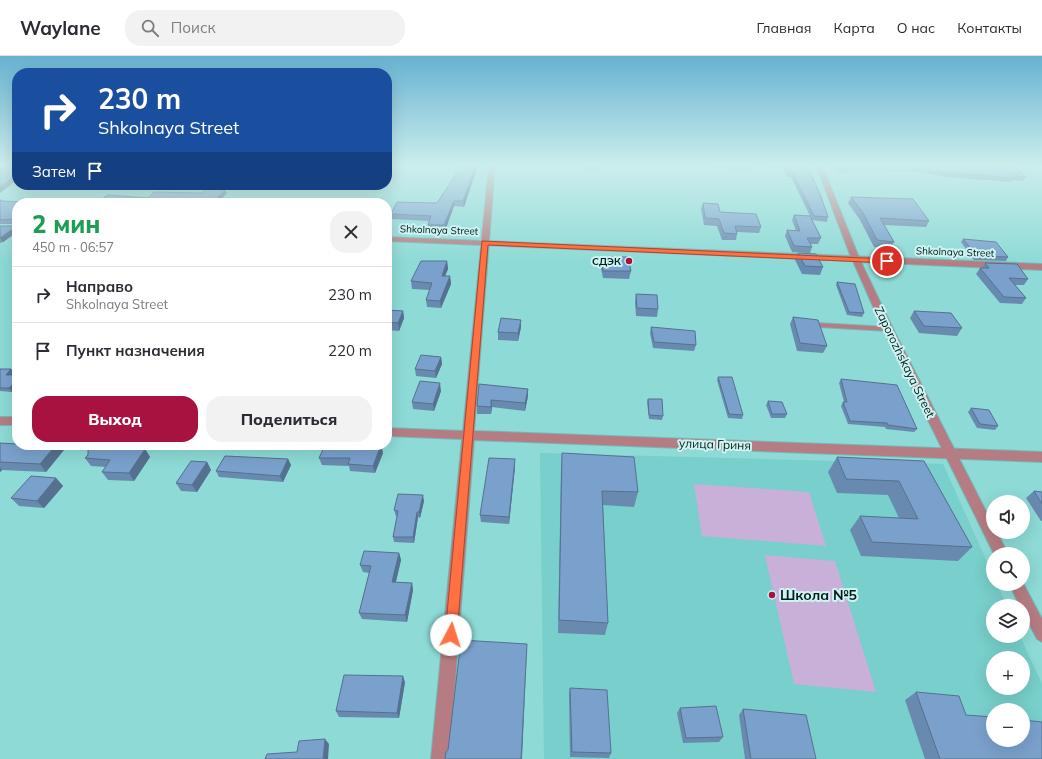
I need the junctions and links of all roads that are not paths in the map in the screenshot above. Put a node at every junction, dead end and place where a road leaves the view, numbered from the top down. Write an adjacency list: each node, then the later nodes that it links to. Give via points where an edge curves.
1 (489, 198): 4 (street)
2 (832, 198): 5 (street, Zaporozhskaya Street)
3 (392, 239): 4 (street, Shkolnaya Street)
4 (484, 243): 5 (street, Shkolnaya Street); 12 (street)
5 (856, 260): 6 (street, Shkolnaya Street); 8 (street, Zaporozhskaya Street)
6 (1042, 267)
7 (819, 325): 8 (lane)
8 (888, 330): 13 (street, Zaporozhskaya Street)
9 (0, 421): 10 (street)
10 (12, 421)
11 (392, 432): 12 (street, улица Гриня)
12 (469, 434): 13 (street, улица Гриня); 18 (street)
13 (949, 452): 14 (street, улица Гриня); 15 (street, Zaporozhskaya Street)
14 (1042, 457)
15 (997, 547)
16 (1020, 591): 17 (street)
17 (1042, 634)
18 (440, 759)

